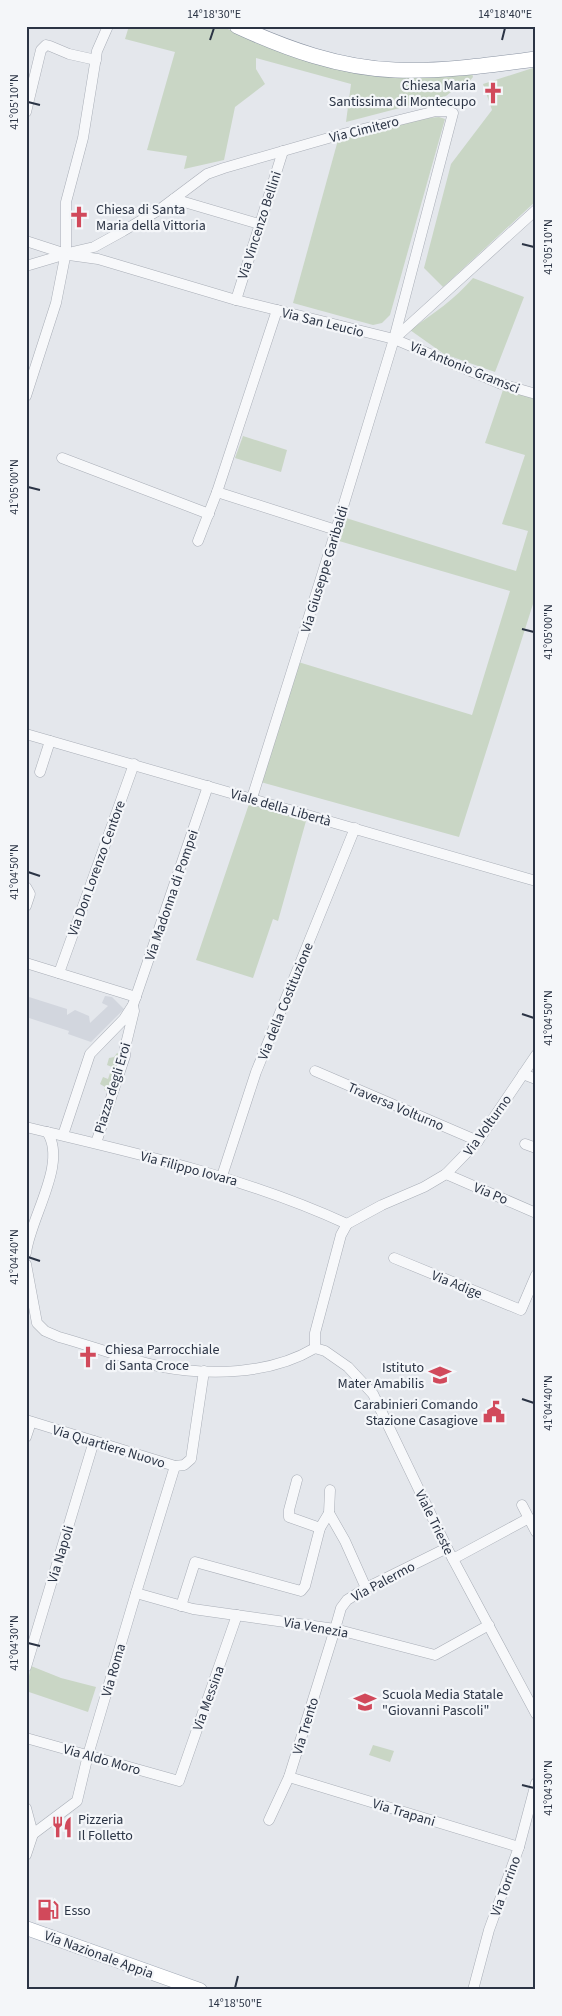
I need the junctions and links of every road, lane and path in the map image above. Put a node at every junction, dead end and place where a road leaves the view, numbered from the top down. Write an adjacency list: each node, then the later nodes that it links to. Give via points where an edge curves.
1 (108, 26): 4 (street)
2 (237, 26): 3 (highway, via 310,55 394,70 441,69)
3 (536, 59)
4 (96, 60): 5 (street, via 44,47); 11 (street, via 83,138 66,202)
5 (26, 112)
6 (283, 151): 7 (street, Via Cimitero, via 207,174); 9 (street, Via Vincenzo Bellini); 16 (street, Via Cimitero, via 436,111 453,113)
7 (174, 199): 9 (street); 11 (street, Via Cimitero, via 123,232 94,246)
8 (536, 210): 15 (street)
9 (260, 224): 13 (street, Via Vincenzo Bellini)
10 (26, 241): 11 (street)
11 (65, 254): 12 (street, Via Cimitero); 13 (street, Via San Leucio, via 98,259); 19 (street, via 56,302)
12 (26, 266)
13 (236, 300): 14 (street, Via San Leucio)
14 (277, 310): 16 (street, Via San Leucio); 21 (street)
15 (405, 329): 16 (street); 17 (street)
16 (394, 339): 17 (street, Via Antonio Gramsci); 23 (street, Via Giuseppe Garibaldi)
17 (422, 350): 18 (street, Via Antonio Gramsci, via 501,384)
18 (536, 394)
19 (26, 396)
20 (62, 458): 22 (street)
21 (218, 492): 22 (street); 23 (street)
22 (209, 514): 24 (street)
23 (336, 530): 30 (street, Via Giuseppe Garibaldi)
24 (198, 541)
25 (26, 734): 26 (street, Viale della Libertà)
26 (50, 741): 27 (street, Viale della Libertà); 28 (street)
27 (134, 764): 29 (street, Viale della Libertà); 36 (street, Via Don Lorenzo Centore)
28 (40, 772)
29 (208, 786): 30 (street, Viale della Libertà); 37 (street, Via Madonna di Pompei)
30 (252, 798): 31 (street, Viale della Libertà)
31 (355, 828): 32 (street, Viale della Libertà); 50 (street, Via della Costituzione, via 256,1072)
32 (536, 881)
33 (26, 887): 34 (street, via 30,894)
34 (26, 906)
35 (26, 963): 36 (street)
36 (58, 973): 37 (street)
37 (135, 1001): 44 (street, Piazza degli Eroi, via 124,1019 90,1054); 46 (street, Piazza degli Eroi, via 125,1056)
38 (536, 1055): 40 (street, Via Volturno)
39 (315, 1071): 45 (street, Traversa Volturno)
40 (523, 1074): 41 (street); 45 (street, Via Volturno)
41 (536, 1079)
42 (26, 1127): 43 (street, Via Filippo Iovara)
43 (47, 1132): 44 (street, Via Filippo Iovara); 53 (street, via 54,1146 50,1182)
44 (63, 1134): 46 (street, Via Filippo Iovara)
45 (478, 1141): 49 (street, Via Volturno)
46 (96, 1143): 50 (street, Via Filippo Iovara)
47 (525, 1144): 48 (street)
48 (536, 1148)
49 (446, 1174): 51 (street, Via Po); 52 (street, Via Volturno)
50 (222, 1176): 52 (street, Via Filippo Iovara)
51 (536, 1212)
52 (347, 1224): 57 (street, via 341,1235 314,1333)
53 (26, 1253)
54 (394, 1258): 56 (street, Via Adige, via 521,1310)
55 (26, 1264): 58 (street, via 37,1323 45,1331 158,1366)
56 (536, 1275)
57 (315, 1348): 58 (street, via 269,1366); 70 (street, Viale Trieste, via 348,1367 373,1394)
58 (204, 1371): 62 (street, Via Quartiere Nuovo, via 191,1459)
59 (28, 1421): 60 (street); 61 (street, Via Quartiere Nuovo)
60 (26, 1437)
61 (94, 1441): 62 (street, Via Quartiere Nuovo); 78 (street, Via Napoli)
62 (176, 1466): 73 (street, Via Roma)
63 (297, 1480): 68 (street, via 289,1517)
64 (330, 1490): 66 (street)
65 (522, 1505): 67 (street)
66 (329, 1513): 68 (street); 72 (street)
67 (529, 1518): 69 (street); 71 (street)
68 (320, 1528): 74 (street, via 301,1591 195,1562)
69 (536, 1532)
70 (447, 1548): 71 (street, Viale Trieste); 72 (street, Via Palermo)
71 (453, 1559): 76 (street, Viale Trieste)
72 (366, 1588): 77 (street, Via Palermo, via 347,1600)
73 (136, 1593): 74 (street, Via Venezia); 81 (street, Via Roma)
74 (181, 1606): 75 (street, Via Venezia)
75 (237, 1615): 77 (street, Via Venezia); 83 (street, Via Messina)
76 (489, 1626): 77 (street, Via Venezia, via 435,1655); 79 (street, Viale Trieste)
77 (335, 1628): 82 (street, Via Trento)
78 (26, 1667)
79 (536, 1714)
80 (26, 1738): 81 (street, Via Aldo Moro)
81 (88, 1755): 83 (street, Via Aldo Moro); 87 (street, Via Roma, via 77,1801)
82 (289, 1777): 86 (street, Via Trento); 88 (street, Via Trapani)
83 (178, 1781)
84 (536, 1783): 88 (street, Via Torrino)
85 (26, 1808): 87 (street)
86 (269, 1820)
87 (33, 1834): 89 (street)
88 (519, 1847): 92 (street, Via Torrino, via 489,1930)
89 (26, 1855)
90 (26, 1928): 91 (main road, Via Nazionale Appia)
91 (200, 1990)
92 (473, 1990)

